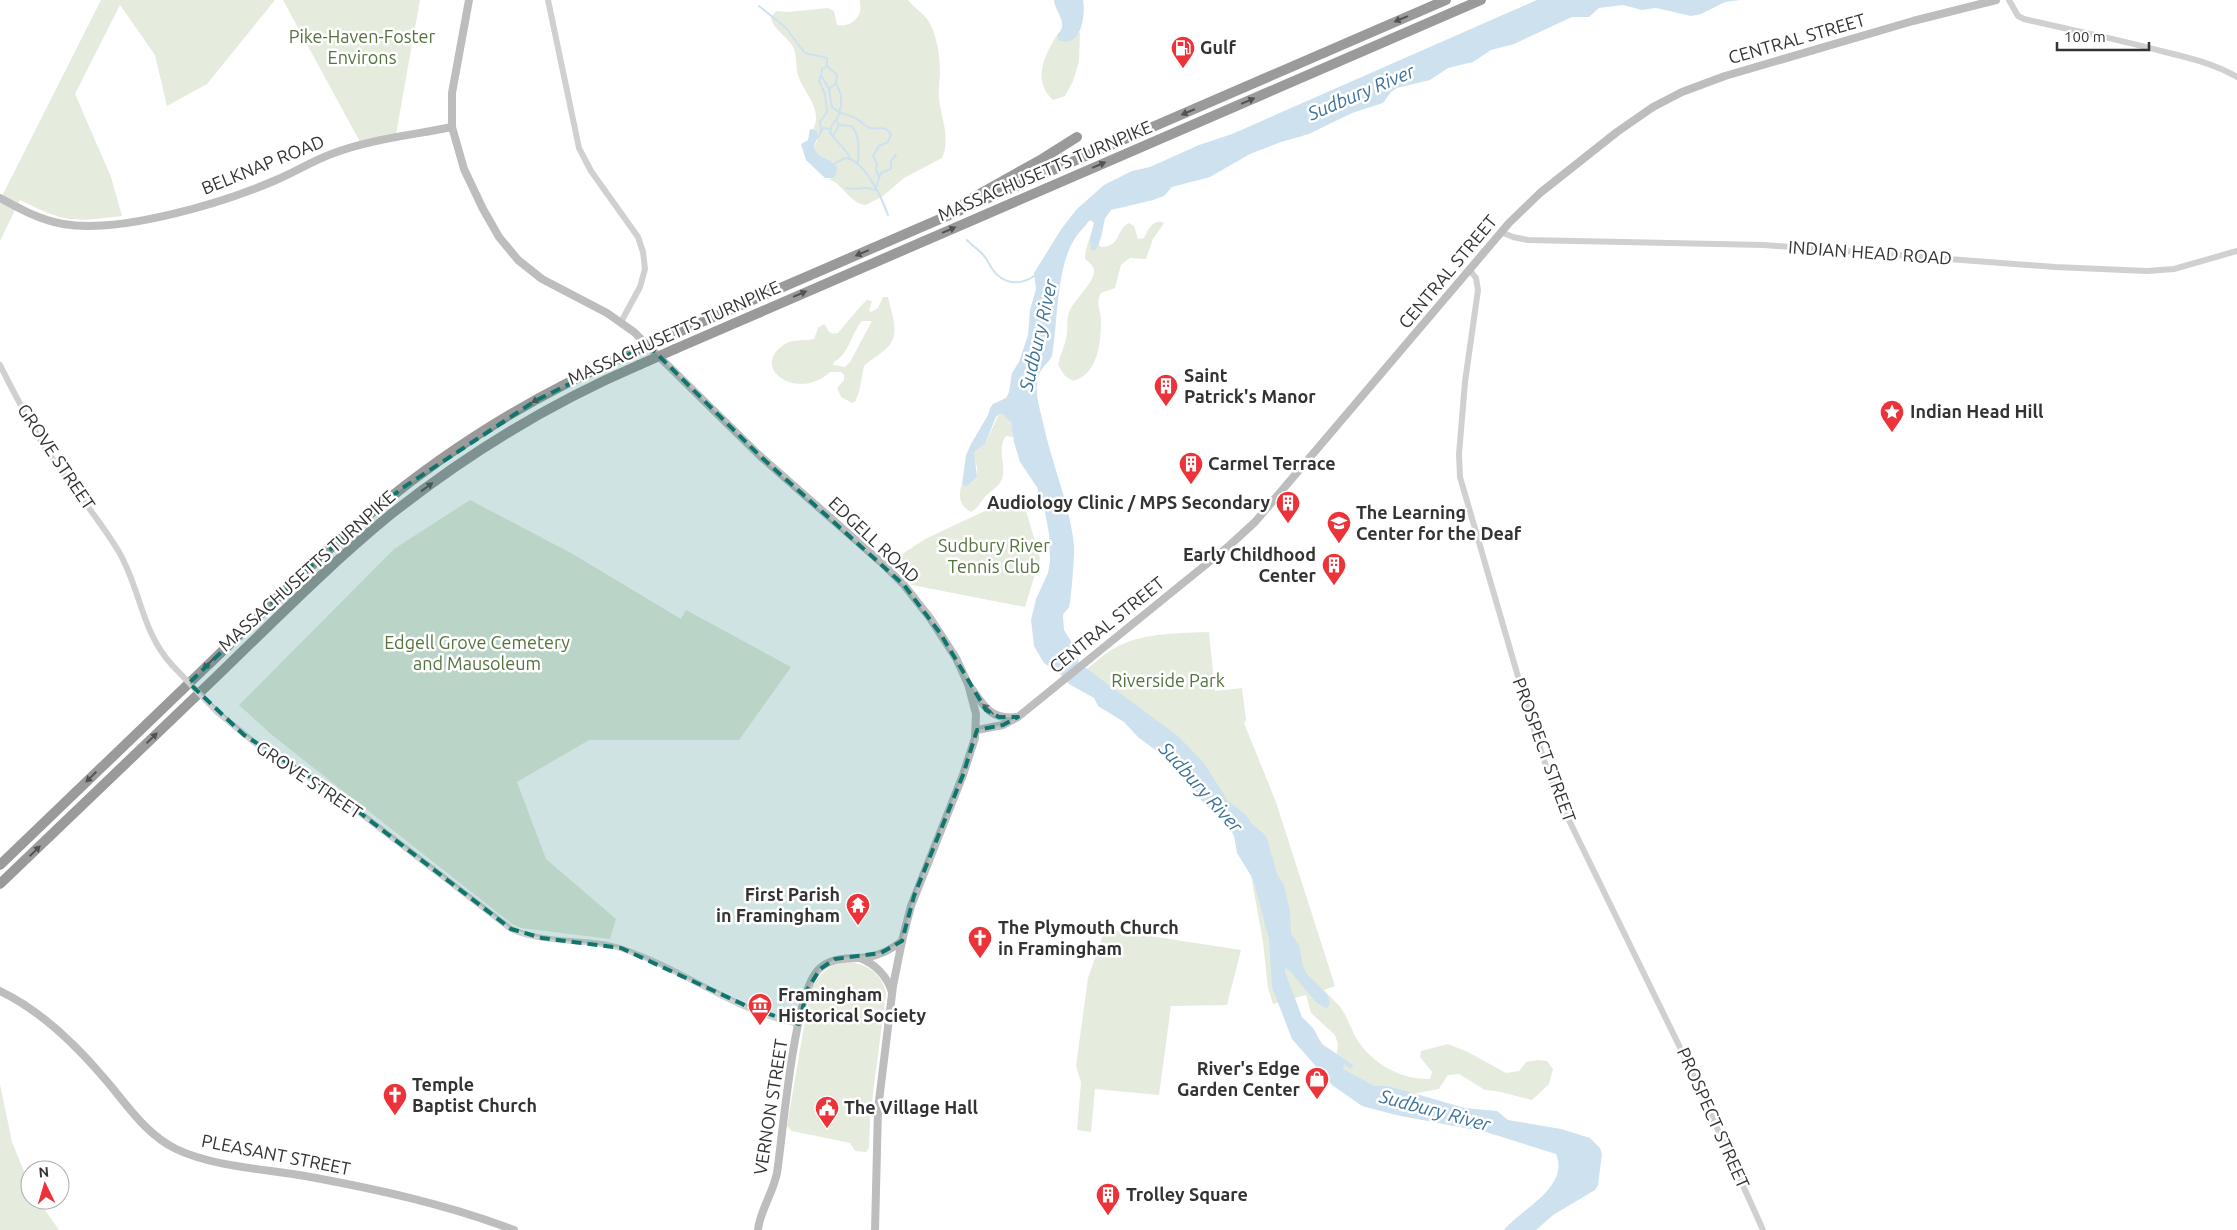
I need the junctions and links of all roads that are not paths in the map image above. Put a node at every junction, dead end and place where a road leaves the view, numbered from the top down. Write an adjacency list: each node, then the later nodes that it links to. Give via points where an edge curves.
1 (469, 0): 8 (main road, EDGELL ROAD, via 452,93)
2 (548, 0): 15 (street, via 579,148 591,171 638,237 643,252 645,269 640,287)
3 (1446, 0): 12 (highway, MASSACHUSETTS TURNPIKE, one-way to 12)
4 (1481, 0): 21 (highway, MASSACHUSETTS TURNPIKE, one-way to 4, bridge, via 306,590 391,515 445,474 515,429 578,393 675,349)
5 (1996, 0): 11 (main road, CENTRAL STREET, via 1899,25 1725,76 1682,92 1617,132 1532,200)
6 (2009, 0): 7 (street, via 2018,16 2024,19 2192,59)
7 (2237, 77)
8 (452, 128): 10 (main road, BELKNAP ROAD, via 341,150 233,196 169,214 118,223 61,224 33,215); 15 (main road, EDGELL ROAD, via 464,169 480,204 512,253 542,279)
9 (1077, 137): 12 (highway)
10 (0, 198)
11 (1501, 232): 13 (street, INDIAN HEAD ROAD, via 1528,240 1764,245 2147,271 2174,269); 14 (main road, CENTRAL STREET)
12 (879, 246): 20 (highway, MASSACHUSETTS TURNPIKE, one-way to 20, bridge, via 573,380 438,462 383,503 314,563)
13 (2237, 251)
14 (1469, 269): 18 (main road, CENTRAL STREET, via 1255,522); 30 (street, PROSPECT STREET, via 1476,278 1478,290 1465,382 1460,477 1528,711 1566,815 1691,1070)
15 (621, 322): 17 (main road, EDGELL ROAD, via 766,461 904,585 945,640)
16 (0, 365): 26 (street, GROVE STREET, bridge, via 42,442 119,553 149,632 172,665 217,712 266,752 330,789 511,929 542,938 620,948 763,1013)
17 (968, 684): 18 (main road, one-way to 17, via 999,717 990,713); 19 (main road, EDGELL ROAD)
18 (1018, 717): 19 (main road, CENTRAL STREET, via 1003,725)
19 (977, 730): 22 (main road, EDGELL ROAD, via 961,782 914,896)
20 (0, 865)
21 (0, 884)
22 (902, 941): 23 (main road, VERNON STREET, via 881,953); 25 (main road, EDGELL ROAD)
23 (854, 957): 25 (main road, via 878,969); 26 (main road, VERNON STREET, via 835,960 816,973 804,996)
24 (0, 991): 27 (main road, PLEASANT STREET, via 24,1004 56,1030 95,1068 145,1126 176,1148 204,1159 413,1198)
25 (892, 994): 29 (main road, EDGELL ROAD, via 878,1109)
26 (799, 1024): 28 (main road, VERNON STREET, via 776,1177)
27 (514, 1230)
28 (756, 1230)
29 (875, 1230)
30 (1763, 1230)

